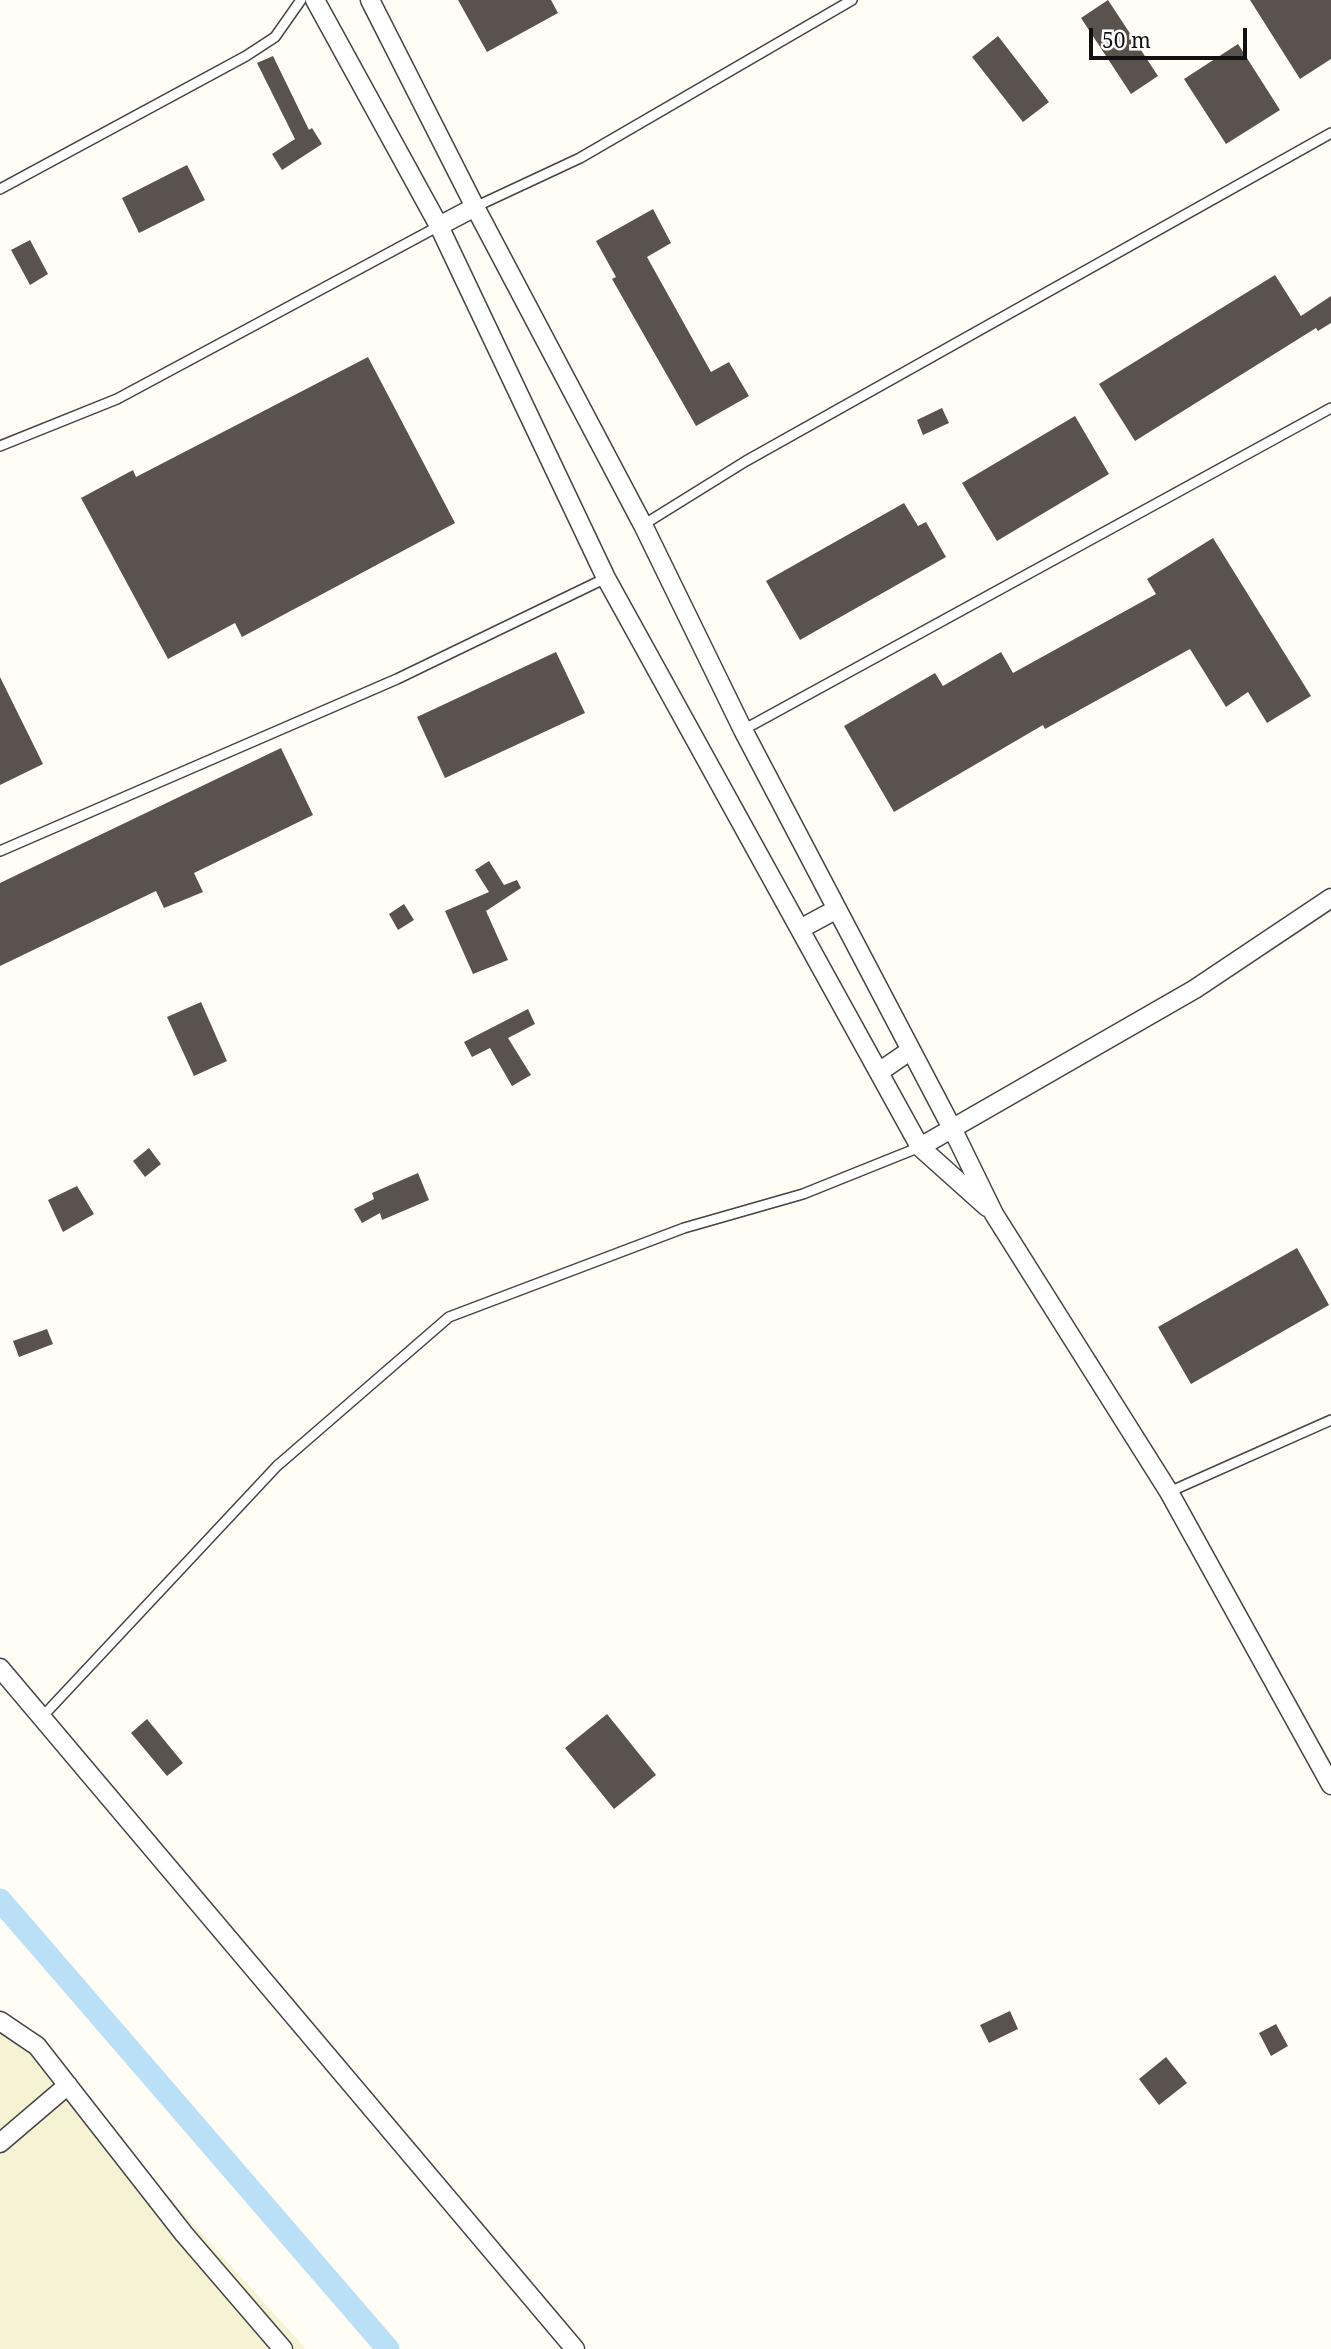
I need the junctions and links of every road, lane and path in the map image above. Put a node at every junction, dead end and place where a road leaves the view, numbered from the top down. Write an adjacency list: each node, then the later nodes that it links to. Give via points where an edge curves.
1 (301, 0): 6 (lane, via 275,37 246,56)
2 (315, 0): 8 (street)
3 (370, 0): 7 (street)
4 (852, 0): 7 (lane, via 580,158)
5 (1331, 132): 11 (lane, via 746,461)
6 (0, 189)
7 (475, 207): 8 (street); 11 (street)
8 (439, 226): 10 (lane, via 117,399); 12 (street)
9 (1331, 408): 13 (lane)
10 (0, 446)
11 (643, 525): 13 (street)
12 (606, 578): 14 (lane, via 397,679); 17 (street)
13 (743, 730): 16 (street)
14 (0, 851)
15 (1331, 898): 20 (street, via 1195,989)
16 (837, 909): 17 (street); 18 (street)
17 (800, 929): 19 (street)
18 (911, 1050): 19 (street); 20 (street)
19 (879, 1072): 21 (street)
20 (953, 1130): 21 (street); 22 (street)
21 (920, 1147): 22 (street); 26 (lane, via 803,1194 684,1228 449,1317 277,1466)
22 (994, 1214): 24 (street)
23 (1331, 1420): 24 (lane)
24 (1169, 1492): 27 (street)
25 (0, 1668): 26 (street)
26 (43, 1716): 32 (street)
27 (1331, 1785)
28 (0, 2021): 29 (street, via 37,2046)
29 (68, 2085): 30 (street); 31 (street, via 184,2234)
30 (0, 2143)
31 (284, 2349)
32 (575, 2349)

